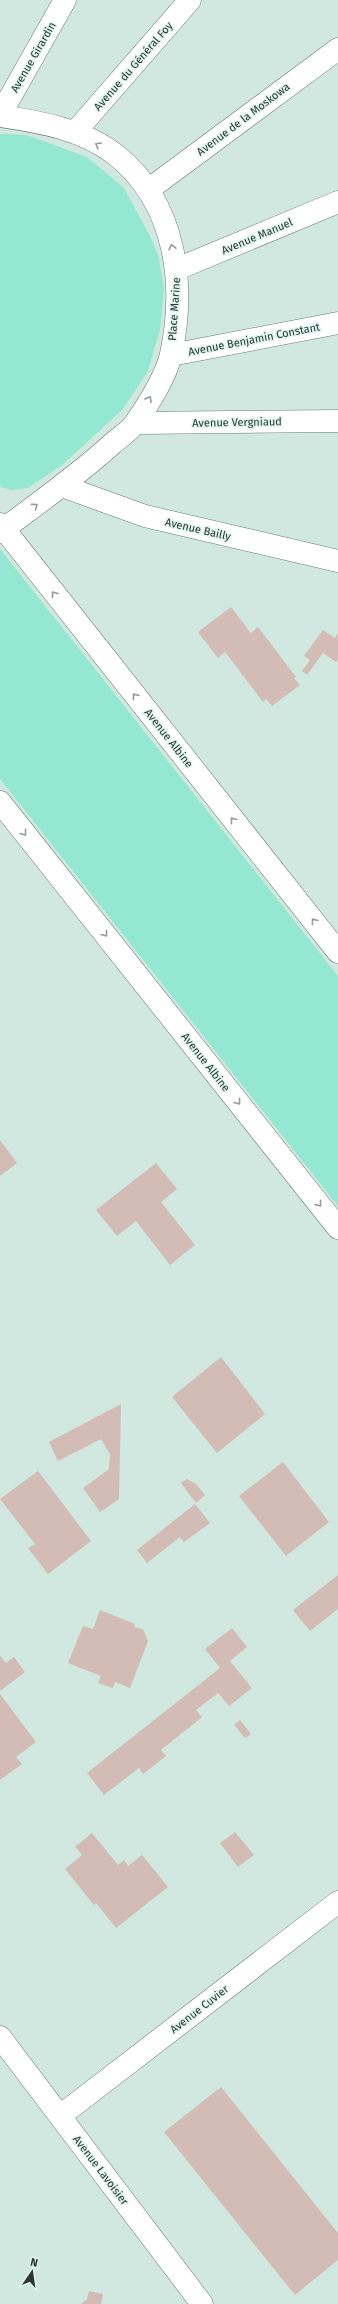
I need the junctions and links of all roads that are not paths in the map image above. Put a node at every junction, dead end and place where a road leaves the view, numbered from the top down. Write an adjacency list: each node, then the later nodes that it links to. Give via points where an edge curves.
1 (65, 0): 4 (street, Avenue Girardin)
2 (190, 0): 5 (street, Avenue du Général Foy)
3 (338, 49): 6 (street, Avenue de la Moskowa)
4 (0, 115): 5 (street, Place Marine)
5 (76, 132): 6 (street, Place Marine, one-way to 5, via 116,155)
6 (148, 190): 8 (street, Place Marine, one-way to 6, via 166,225)
7 (338, 202): 8 (street, Avenue Manuel)
8 (177, 269): 10 (street, Place Marine, via 177,304)
9 (338, 323): 10 (street, Avenue Benjamin Constant)
10 (170, 355): 12 (street, Place Marine, one-way to 10, via 161,378)
11 (338, 421): 12 (street, Avenue Vergniaud)
12 (136, 423): 13 (street, Place Marine)
13 (62, 486): 14 (street, Place Marine, one-way to 13); 15 (street, Avenue Bailly, via 145,516)
14 (1, 528): 17 (street, Avenue Albine, one-way to 14)
15 (338, 561)
16 (0, 802): 18 (street, Avenue Albine, one-way to 18)
17 (338, 952)
18 (338, 1228)
19 (338, 1902): 21 (street, Avenue Cuvier)
20 (0, 2037): 21 (street, Avenue Lavoisier)
21 (60, 2116): 22 (street, Avenue Lavoisier)
22 (202, 2304)

